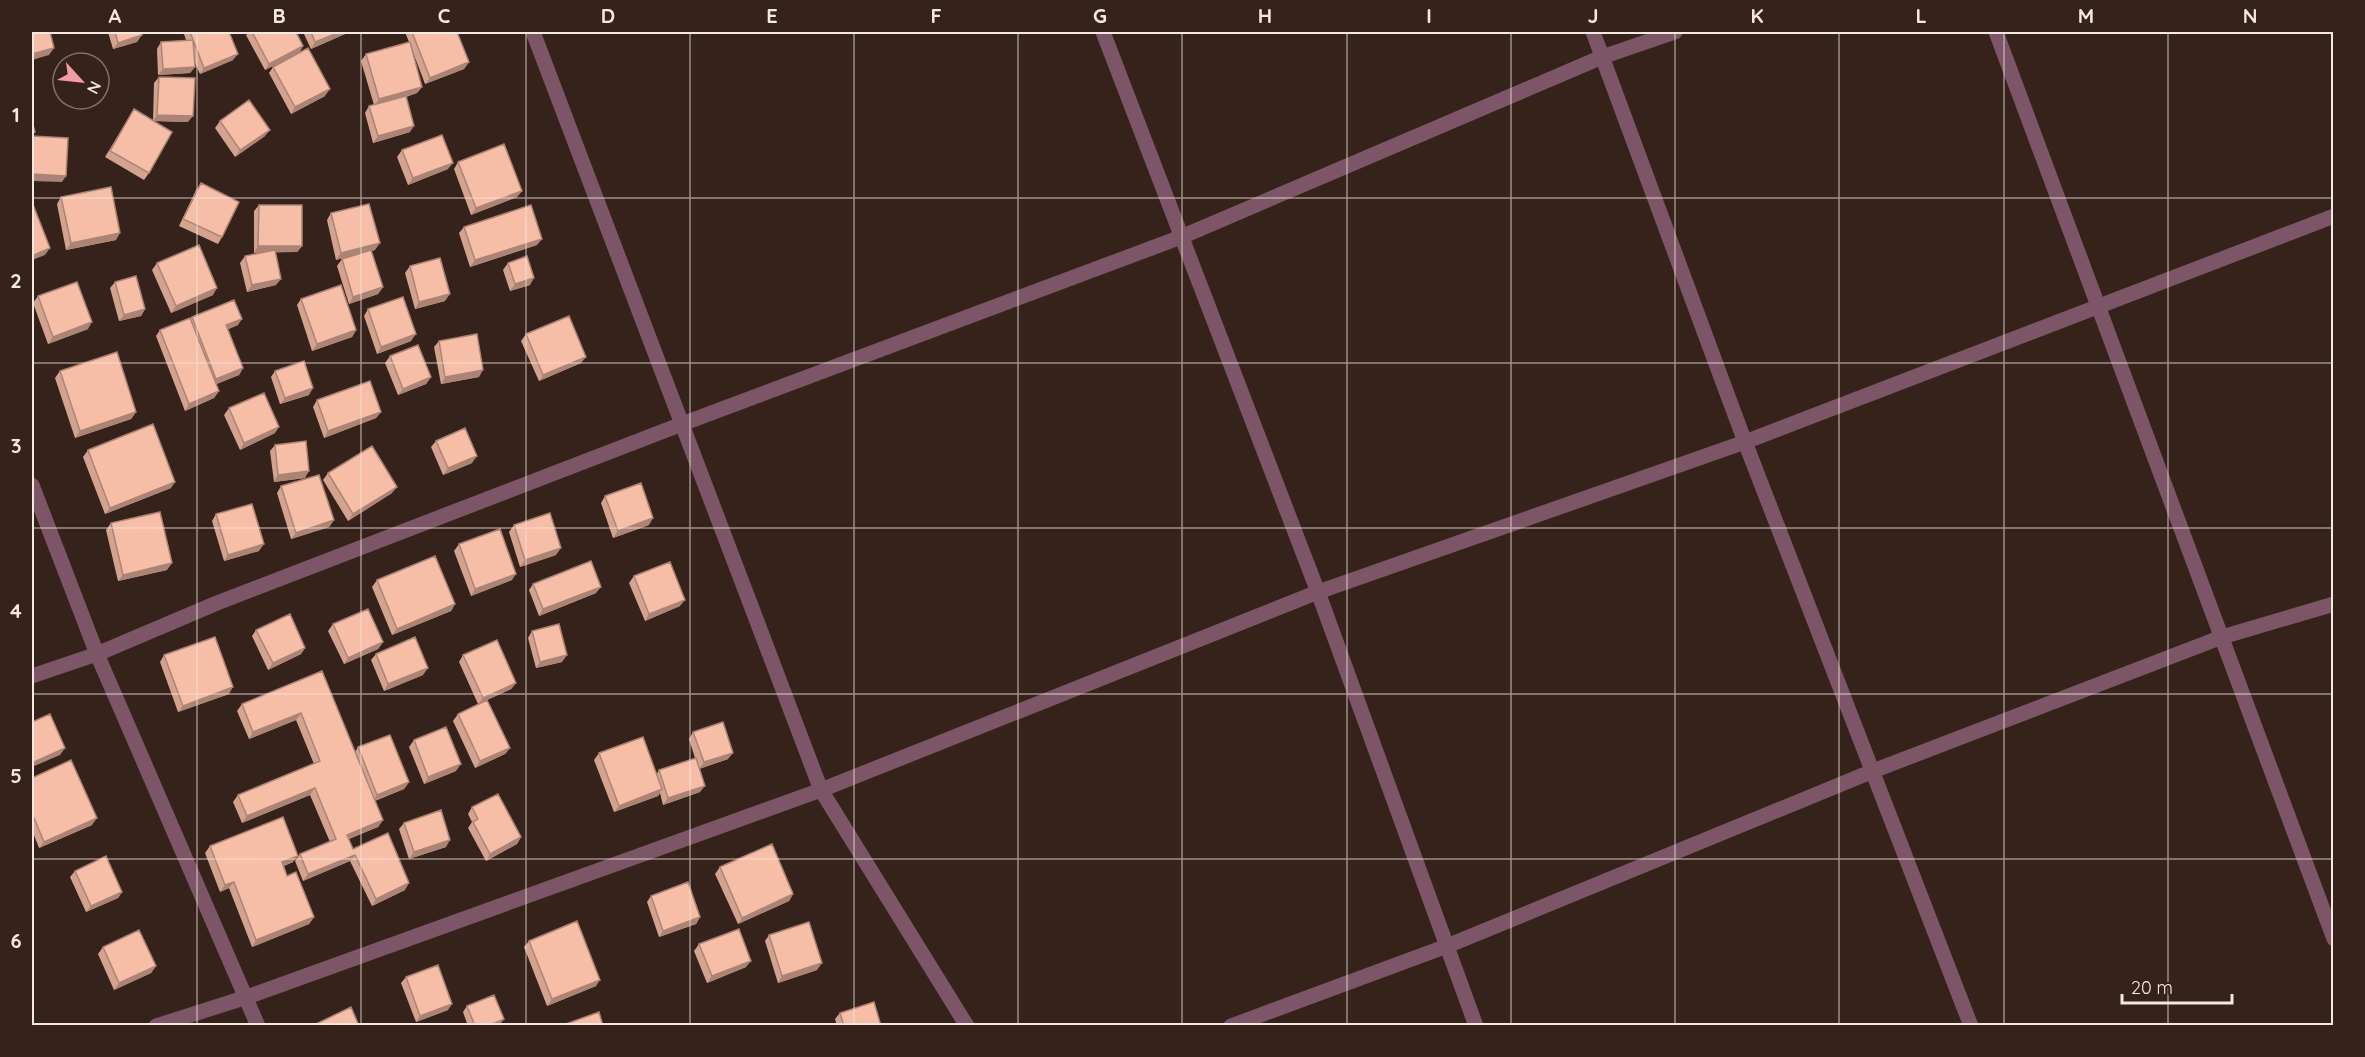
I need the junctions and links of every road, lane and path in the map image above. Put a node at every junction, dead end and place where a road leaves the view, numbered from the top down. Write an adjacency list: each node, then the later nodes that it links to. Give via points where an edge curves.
1 (533, 32): 10 (street)
2 (1103, 32): 8 (street)
3 (1593, 32): 6 (street)
4 (1675, 32): 6 (street)
5 (1996, 32): 9 (street)
6 (1602, 57): 8 (street); 11 (street)
7 (2334, 216): 9 (street)
8 (1181, 237): 10 (street); 13 (street)
9 (2100, 306): 11 (street); 15 (street)
10 (682, 424): 16 (street, via 217,603); 19 (street)
11 (1745, 442): 13 (street); 18 (street)
12 (32, 485): 16 (street)
13 (1318, 592): 19 (street); 21 (street)
14 (2334, 604): 15 (street)
15 (2222, 637): 18 (street); 20 (street)
16 (97, 654): 17 (street); 22 (street)
17 (32, 676)
18 (1872, 771): 21 (street); 28 (street)
19 (821, 790): 22 (street); 25 (street)
20 (2334, 939)
21 (1447, 946): 26 (street); 27 (street)
22 (247, 997): 23 (street); 24 (street)
23 (156, 1026)
24 (258, 1026)
25 (967, 1026)
26 (1232, 1026)
27 (1476, 1026)
28 (1971, 1026)

